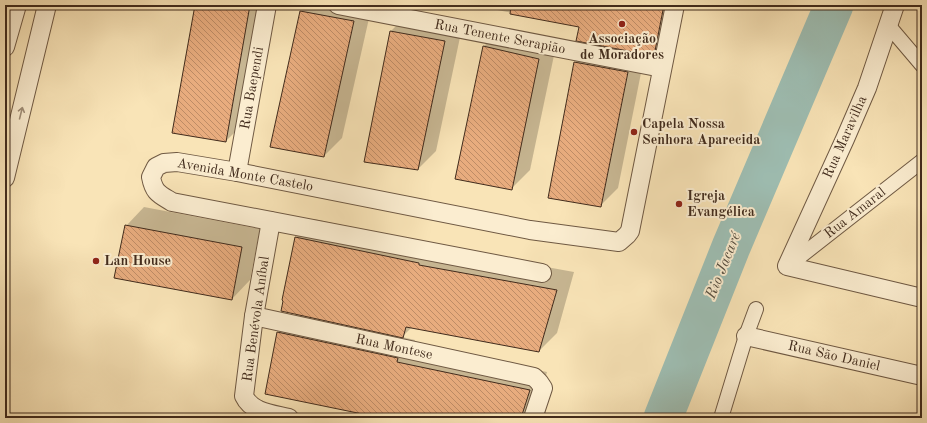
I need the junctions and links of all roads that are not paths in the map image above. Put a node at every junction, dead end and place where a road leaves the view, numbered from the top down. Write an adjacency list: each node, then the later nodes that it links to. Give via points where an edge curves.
1 (17, 5): 8 (street)
2 (47, 5): 13 (street, one-way to 2)
3 (267, 5): 12 (street, Rua Baependi)
4 (338, 5): 10 (street, Rua Tenente Serapião)
5 (675, 5): 10 (street)
6 (895, 5): 7 (street, Rua Maravilha)
7 (888, 25): 9 (street); 15 (street, Rua Maravilha, via 867,88)
8 (5, 47)
9 (922, 65)
10 (662, 68): 12 (street, Avenida Monte Castelo, via 630,231 620,242 530,230)
11 (922, 161): 15 (street, Rua Amaral)
12 (238, 172): 14 (street, Avenida Monte Castelo, via 164,162 156,167 151,177 153,187 159,195 172,202)
13 (5, 178)
14 (271, 221): 16 (street, Avenida Monte Castelo); 19 (street, Rua Benévola Aníbal)
15 (787, 266): 17 (street)
16 (542, 273)
17 (922, 298)
18 (756, 309): 20 (street)
19 (254, 316): 22 (street, Rua Benévola Aníbal, via 244,396 251,406 258,410); 23 (street, Rua Montese, via 534,378 543,388)
20 (746, 336): 21 (street, Rua São Daniel); 24 (street)
21 (922, 376)
22 (289, 418)
23 (533, 418)
24 (721, 418)

